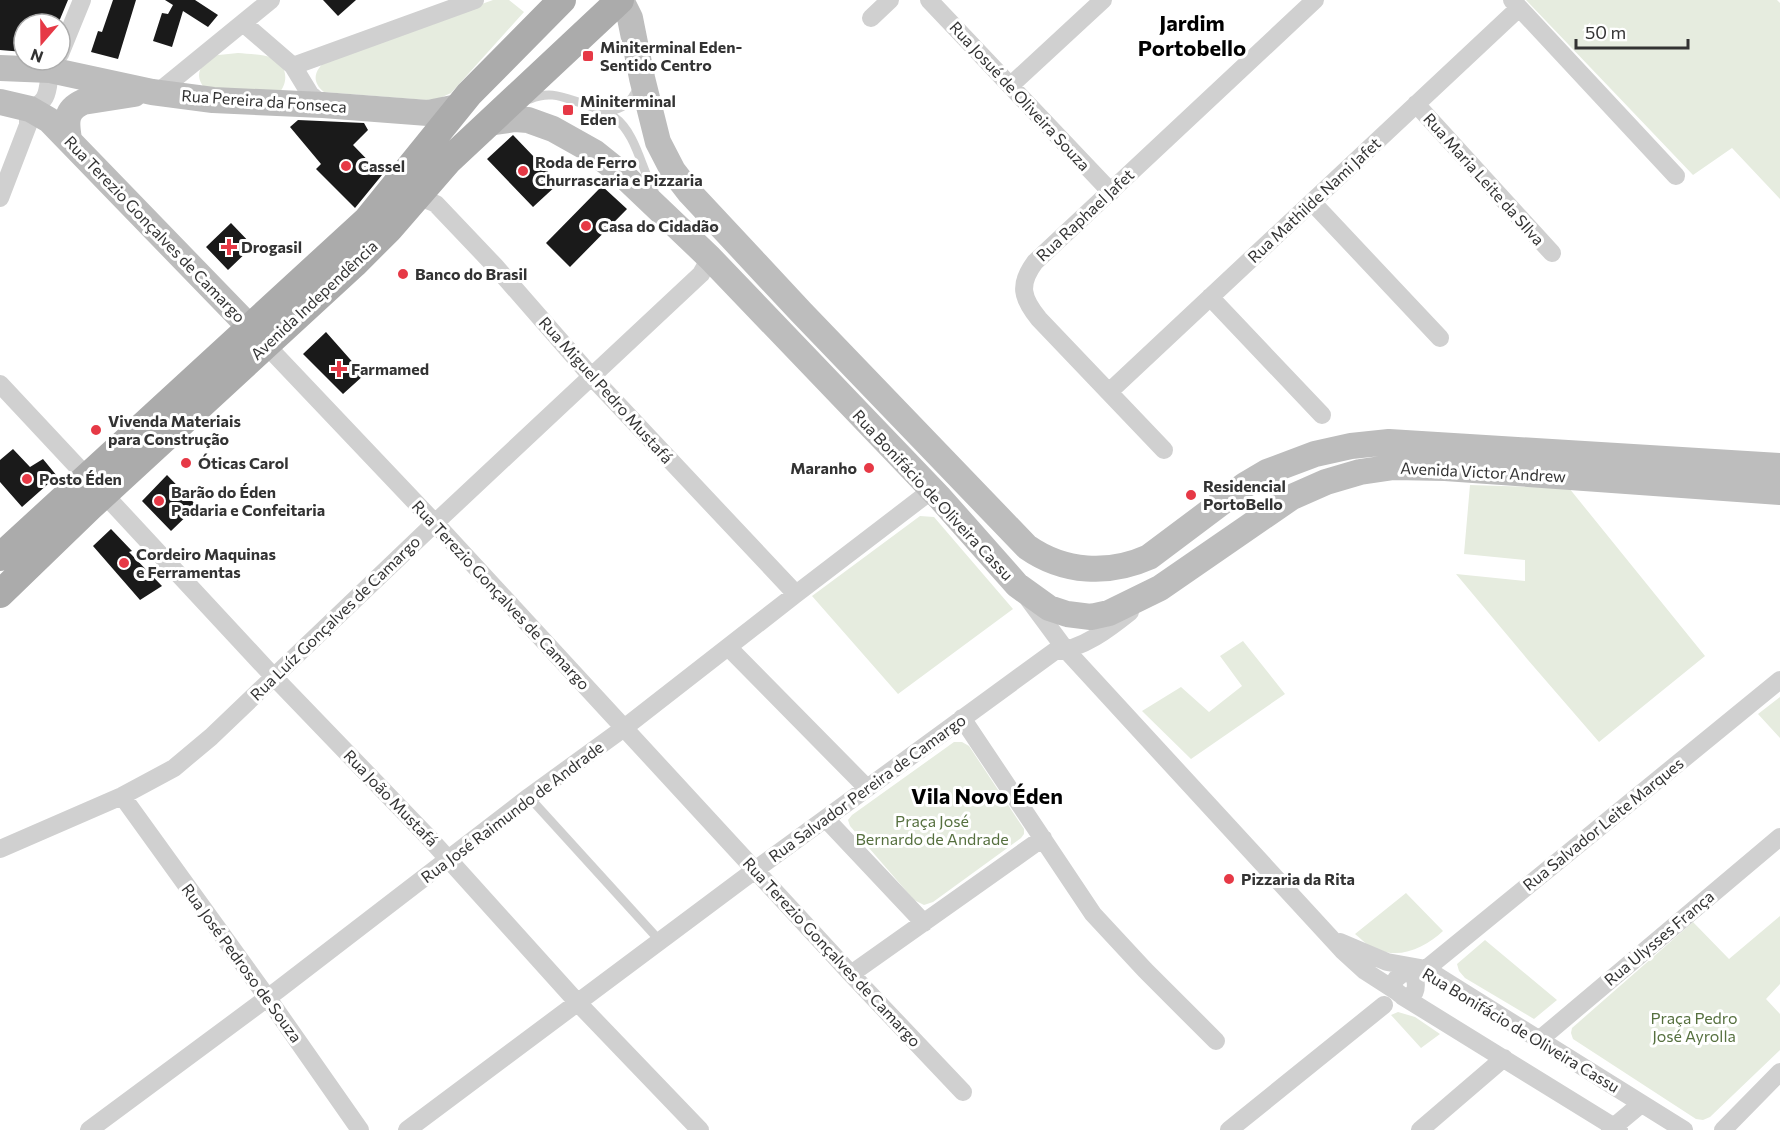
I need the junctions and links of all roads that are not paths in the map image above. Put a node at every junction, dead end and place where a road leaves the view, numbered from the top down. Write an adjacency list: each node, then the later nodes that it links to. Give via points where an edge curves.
1 (82, 0): 13 (street)
2 (271, 0): 12 (street)
3 (475, 0): 15 (street)
4 (562, 0): 23 (main road, Avenida Independência)
5 (620, 0): 17 (main road, Rua Bonifácio de Oliveira Cassu, via 630,18); 25 (main road, Avenida Independência)
6 (890, 0): 11 (street)
7 (929, 0): 18 (street, Rua Josué de Oliveira Souza)
8 (1103, 0): 18 (street)
9 (1315, 0): 28 (street, Rua Raphael Jafet)
10 (1516, 4): 20 (street, Rua Mathilde Nami Jafet); 27 (street)
11 (871, 18)
12 (243, 22): 15 (street); 19 (street)
13 (72, 23)
14 (72, 66): 19 (main road, Rua Pereira da Fonseca)
15 (293, 66): 21 (street, via 310,94)
16 (52, 72): 22 (street, via 44,101)
17 (642, 78): 24 (lane, via 626,106); 32 (main road, Rua Bonifácio de Oliveira Cassu, via 658,142 673,171)
18 (1011, 85): 28 (street, Rua Josué de Oliveira Souza)
19 (155, 92): 21 (main road, Rua Pereira da Fonseca, via 213,100); 26 (main road, via 76,105 66,123)
20 (1416, 104): 31 (street, Rua Mathilde Nami Jafet); 34 (street, Rua Maria Leite da SIlva)
21 (323, 105): 23 (main road, Rua Pereira da Fonseca, via 428,113)
22 (18, 106): 26 (main road, Rua Terezio Gonçalves de Camargo, via 49,120); 29 (street, via 28,117 28,125)
23 (458, 107): 37 (main road, Avenida Independência, via 367,220)
24 (605, 112): 25 (lane, via 550,93 524,101); 33 (lane, via 616,118 632,138 650,184)
25 (488, 123): 30 (main road, Avenida Independência); 33 (main road, Rua Bonifácio de Oliveira Cassu, via 528,120 576,141 624,176)
26 (69, 139): 37 (main road, Rua Terezio Gonçalves de Camargo)
27 (1676, 176)
28 (1111, 192): 41 (street, Rua Raphael Jafet, via 1035,262 1026,274 1023,292 1039,319)
29 (0, 198)
30 (412, 201): 37 (main road, Avenida Independência, via 382,236); 39 (street, Rua Miguel Pedro Mustafá, via 418,198 436,204)
31 (1312, 202): 36 (street, Rua Mathilde Nami Jafet); 38 (street)
32 (711, 216): 35 (main road); 50 (main road, Rua Bonifácio de Oliveira Cassu)
33 (677, 226): 35 (main road, Rua Bonifácio de Oliveira Cassu)
34 (1552, 254)
35 (710, 258): 39 (street, Rua Luíz Gonçalves de Camargo, via 701,274); 46 (main road, Rua Bonifácio de Oliveira Cassu)
36 (1210, 297): 41 (street, Rua Mathilde Nami Jafet); 42 (street)
37 (258, 336): 45 (main road, Avenida Independência); 45 (main road, Avenida Independência, via 153,417 143,440 104,479 101,487); 49 (street, Rua Terezio Gonçalves de Camargo)
38 (1440, 338)
39 (591, 375): 49 (street, Rua Luíz Gonçalves de Camargo); 57 (street, Rua Miguel Pedro Mustafá)
40 (0, 384): 45 (street, Rua João Mustafá)
41 (1109, 392): 43 (street, Rua Raphael Jafet)
42 (1322, 415)
43 (1164, 450)
44 (1780, 466): 48 (main road, Avenida Victor Andrew, via 1389,442 1315,454 1267,472)
45 (96, 485): 51 (main road, Avenida Independência); 56 (main road, Avenida Independência); 60 (street, Rua João Mustafá)
46 (932, 490): 50 (main road, via 962,496 999,527); 54 (main road, Rua Bonifácio de Oliveira Cassu); 57 (street, Rua José Raimundo de Andrade)
47 (1780, 492): 52 (main road, Avenida Victor Andrew, via 1394,467 1326,482 1292,497)
48 (1222, 501): 52 (main road, via 1223,527 1198,550); 53 (main road, Avenida Victor Andrew, via 1149,557 1120,568)
49 (435, 523): 60 (street, Rua Luíz Gonçalves de Camargo); 63 (street, Rua Terezio Gonçalves de Camargo)
50 (1015, 535): 53 (main road, Rua Bonifácio de Oliveira Cassu, via 1027,548 1045,558)
51 (0, 557)
52 (1192, 566): 55 (main road, Avenida Victor Andrew)
53 (1085, 569)
54 (1017, 585): 55 (main road, Avenida Victor Andrew, via 1049,608 1091,617 1109,613); 59 (street, Rua Bonifácio de Oliveira Cassu)
55 (1160, 588): 59 (street, Rua Salvador Pereira de Camargo, via 1103,631)
56 (0, 594)
57 (796, 594): 58 (street, Rua José Raimundo de Andrade)
58 (728, 647): 63 (street, Rua José Raimundo de Andrade); 64 (street)
59 (1066, 650): 62 (street, Rua Salvador Pereira de Camargo, via 1055,651); 74 (street, Rua Bonifácio de Oliveira Cassu)
60 (273, 676): 65 (street, Rua Luíz Gonçalves de Camargo, via 174,768); 71 (street, Rua João Mustafá)
61 (1780, 680): 76 (street, Rua Salvador Leite Marques)
62 (962, 718): 64 (street, Rua Salvador Pereira de Camargo); 69 (street)
63 (624, 728): 66 (street, Rua José Raimundo de Andrade); 72 (street, Rua Terezio Gonçalves de Camargo)
64 (867, 788): 67 (street, Rua Salvador Pereira de Camargo)
65 (122, 796): 70 (street, Rua Luíz Gonçalves de Camargo); 79 (street, Rua José Pedroso de Souza)
66 (529, 797): 71 (street, Rua José Raimundo de Andrade); 75 (lane)
67 (826, 819): 72 (street, Rua Salvador Pereira de Camargo); 73 (street)
68 (1780, 837): 81 (street, Rua Ulysses França)
69 (1042, 838): 73 (street); 82 (street, via 1093,914)
70 (0, 849)
71 (449, 860): 79 (street, Rua José Raimundo de Andrade); 80 (street, Rua João Mustafá)
72 (755, 870): 75 (street, Rua Salvador Pereira de Camargo); 77 (street, Rua Terezio Gonçalves de Camargo)
73 (924, 923): 77 (street)
74 (1331, 938): 76 (street, Rua Bonifácio de Oliveira Cassu, via 1387,962); 78 (street, Rua Bonifácio de Oliveira Cassu, via 1365,971)
75 (660, 941): 80 (street, Rua Salvador Pereira de Camargo)
76 (1426, 969): 78 (street, Rua Salvador Leite Marques); 81 (street, Rua Bonifácio de Oliveira Cassu)
77 (851, 974): 85 (street, Rua Terezio Gonçalves de Camargo)
78 (1402, 989): 83 (street, Rua Bonifácio de Oliveira Cassu); 92 (street, Rua Salvador Leite Marques)
79 (267, 997): 88 (street, Rua José Raimundo de Andrade); 89 (street, Rua José Pedroso de Souza)
80 (578, 1003): 90 (street, Rua Salvador Pereira de Camargo); 91 (street, Rua João Mustafá)
81 (1539, 1040): 86 (street, Rua Bonifácio de Oliveira Cassu)
82 (1216, 1041)
83 (1504, 1058): 87 (street, Rua Bonifácio de Oliveira Cassu); 93 (street)
84 (1780, 1072): 95 (street)
85 (963, 1092)
86 (1641, 1104): 87 (street, Rua Bonifácio de Oliveira Cassu); 94 (street, Rua Bonifácio de Oliveira Cassu)
87 (1614, 1129)
88 (89, 1130)
89 (360, 1130)
90 (407, 1130)
91 (700, 1130)
92 (1229, 1130)
93 (1420, 1130)
94 (1684, 1130)
95 (1723, 1130)

